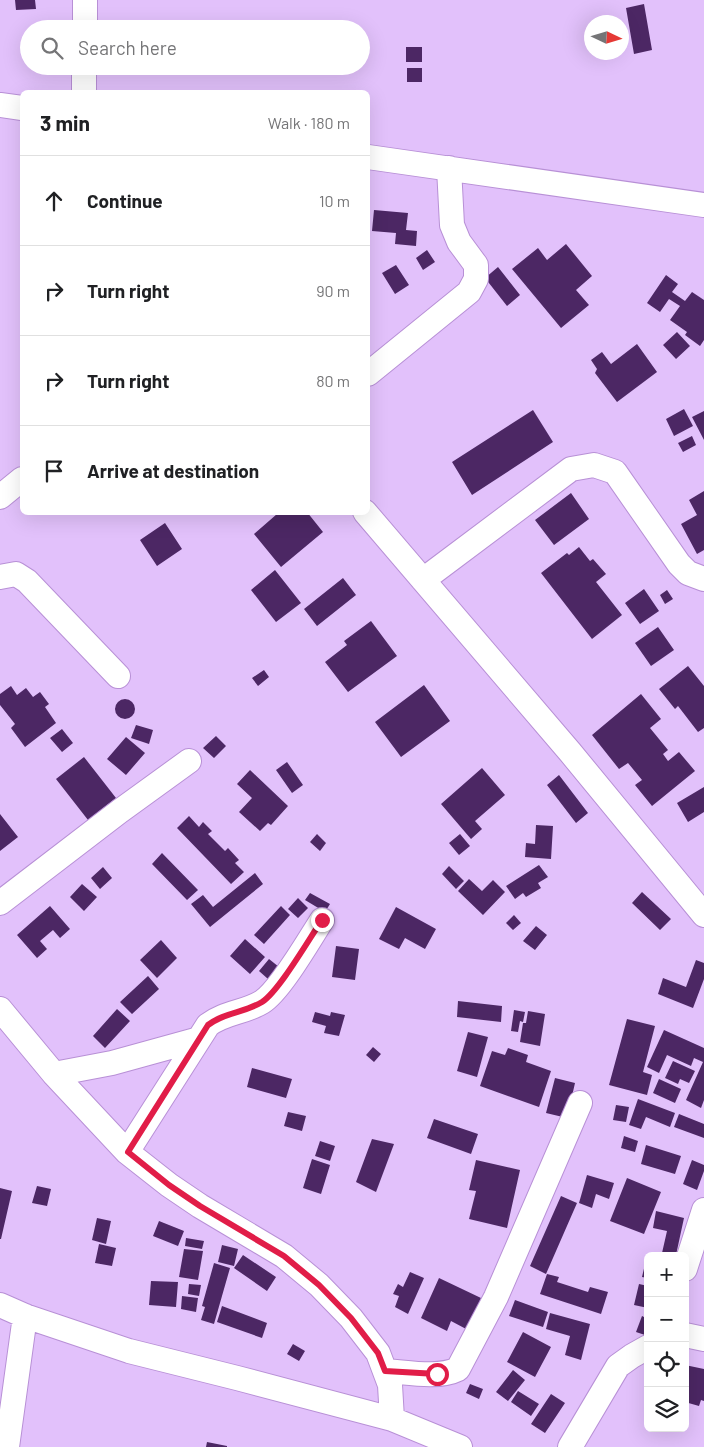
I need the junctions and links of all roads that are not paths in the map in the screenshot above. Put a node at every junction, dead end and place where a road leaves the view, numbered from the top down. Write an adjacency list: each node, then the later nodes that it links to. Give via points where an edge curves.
1 (85, 0): 2 (street)
2 (85, 20)
3 (84, 75): 4 (street)
4 (84, 90)
5 (0, 105): 6 (street)
6 (20, 108)
7 (370, 157): 8 (street)
8 (449, 168): 9 (street); 10 (street, via 452,225 459,242 476,265 476,279 469,292)
9 (704, 205)
10 (370, 372)
11 (20, 481): 12 (street)
12 (0, 497)
13 (368, 515): 16 (street)
14 (0, 576): 17 (street, via 16,574 27,581)
15 (704, 579): 16 (street, via 688,573 679,564 614,472 594,465 571,469)
16 (423, 580): 20 (street)
17 (118, 676)
18 (189, 761): 19 (street)
19 (0, 903)
20 (704, 914)
21 (322, 920): 23 (street, via 264,1001 247,1010 218,1017)
22 (0, 1009): 24 (street)
23 (199, 1039): 24 (street, via 112,1063); 26 (street)
24 (54, 1074): 26 (street)
25 (580, 1103): 34 (street, via 496,1297 458,1369 437,1374)
26 (128, 1152): 34 (street, via 184,1196 284,1256 319,1285 368,1339)
27 (704, 1210): 28 (street)
28 (689, 1257)
29 (0, 1305): 30 (street)
30 (25, 1316): 35 (street, via 129,1351); 36 (street)
31 (689, 1335): 32 (street)
32 (704, 1339)
33 (644, 1349): 38 (street, via 618,1366)
34 (385, 1371): 35 (street, via 390,1385)
35 (392, 1420): 37 (street)
36 (7, 1447)
37 (460, 1447)
38 (570, 1447)

